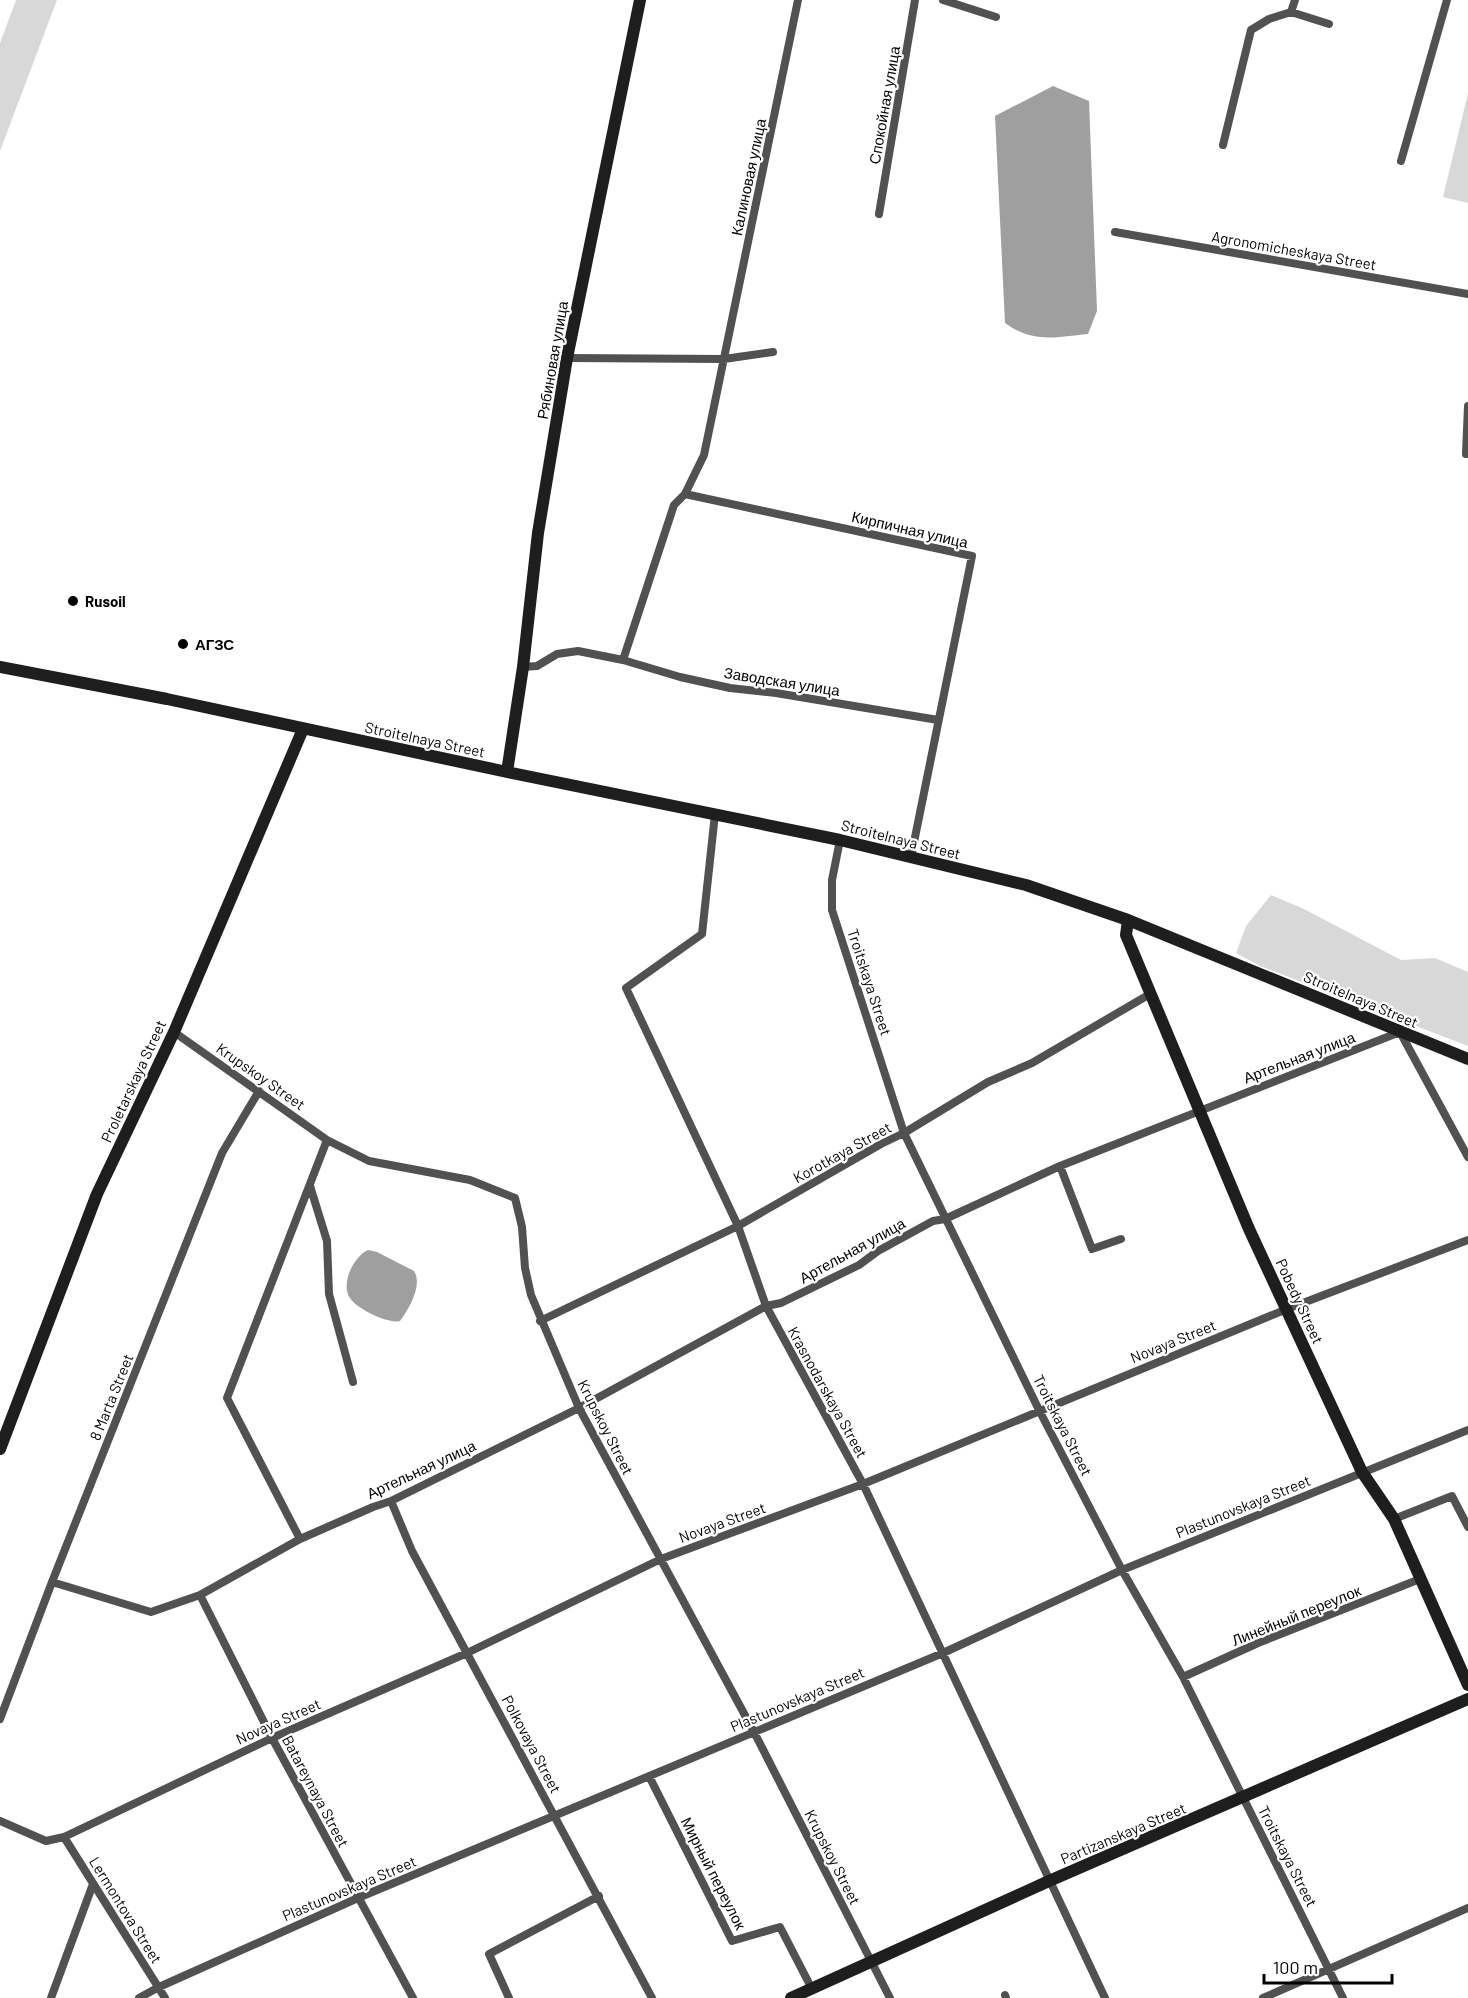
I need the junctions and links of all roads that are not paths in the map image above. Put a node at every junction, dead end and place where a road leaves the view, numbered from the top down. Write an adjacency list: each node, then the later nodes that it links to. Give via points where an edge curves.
1 (640, 0): 16 (street, Рябиновая улица)
2 (798, 0): 17 (street, Калиновая улица)
3 (915, 0): 12 (street, Спокойная улица)
4 (944, 0): 8 (street)
5 (1295, 0): 7 (street)
6 (1447, 0): 11 (street)
7 (1291, 12): 9 (street); 10 (street, via 1251,30)
8 (996, 17)
9 (1329, 24)
10 (1223, 145)
11 (1401, 161)
12 (879, 214)
13 (1115, 232): 14 (street, Agronomicheskaya Street)
14 (1468, 294)
15 (773, 352): 17 (street)
16 (567, 358): 17 (street); 23 (street, Рябиновая улица, via 538,533)
17 (724, 359): 20 (street, Калиновая улица, via 704,455)
18 (1468, 406): 19 (street)
19 (1468, 454)
20 (685, 494): 21 (street, Калиновая улица, via 674,506); 24 (street, Кирпичная улица, via 972,556)
21 (623, 660): 23 (street, Заводская улица, via 578,651); 24 (street, Заводская улица, via 730,688)
22 (0, 667): 25 (street, Stroitelnaya Street)
23 (523, 667): 26 (street, Рябиновая улица)
24 (938, 720): 29 (street, Кирпичная улица)
25 (303, 729): 26 (street, Stroitelnaya Street); 32 (street, Proletarskaya Street)
26 (507, 772): 27 (street, Stroitelnaya Street)
27 (715, 814): 28 (street, Stroitelnaya Street); 43 (street, Krasnodarskaya Street, via 702,934 626,988)
28 (840, 840): 29 (street, Stroitelnaya Street); 37 (street, Troitskaya Street, via 832,880 832,910)
29 (911, 857): 30 (street, Stroitelnaya Street, via 1026,885)
30 (1128, 920): 31 (street, Pobedy Street, via 1126,935); 33 (street, Stroitelnaya Street)
31 (1150, 994): 36 (street, Pobedy Street); 37 (street, Korotkaya Street, via 1032,1063 988,1082)
32 (174, 1032): 35 (street, Krupskoy Street); 53 (street, Proletarskaya Street, via 97,1194)
33 (1400, 1032): 34 (street, Stroitelnaya Street); 36 (street, Артельная улица); 39 (street)
34 (1468, 1059)
35 (259, 1091): 38 (street, Krupskoy Street); 63 (street, 8 Marta Street, via 222,1153)
36 (1200, 1110): 40 (street, Артельная улица); 47 (street, Pobedy Street)
37 (904, 1133): 42 (street, Troitskaya Street); 43 (street, Korotkaya Street)
38 (327, 1140): 41 (street); 48 (street, Krupskoy Street, via 369,1161 470,1180 515,1198 525,1268)
39 (1468, 1157)
40 (1060, 1166): 42 (street, Артельная улица); 44 (street, via 1092,1249)
41 (310, 1186): 49 (street, via 327,1241 329,1294); 59 (street, via 227,1398)
42 (945, 1219): 46 (street, Артельная улица, via 933,1221 859,1265 781,1303); 51 (street, Troitskaya Street)
43 (738, 1226): 46 (street, Krasnodarskaya Street); 48 (street, Korotkaya Street)
44 (1121, 1239)
45 (1468, 1239): 47 (street, Novaya Street)
46 (766, 1306): 50 (street, Артельная улица); 55 (street, Krasnodarskaya Street)
47 (1287, 1309): 51 (street, Novaya Street); 54 (street, Pobedy Street)
48 (540, 1321): 50 (street, Krupskoy Street)
49 (353, 1382)
50 (579, 1408): 56 (street, Артельная улица); 60 (street, Krupskoy Street)
51 (1039, 1410): 55 (street, Novaya Street); 61 (street, Troitskaya Street)
52 (1468, 1430): 54 (street, Plastunovskaya Street)
53 (0, 1449)
54 (1362, 1472): 57 (street, Pobedy Street); 61 (street, Plastunovskaya Street)
55 (863, 1484): 60 (street, Novaya Street); 66 (street, Krasnodarskaya Street)
56 (391, 1501): 59 (street, Артельная улица); 65 (street, Polkovaya Street, via 412,1551)
57 (1394, 1519): 58 (street, via 1452,1496); 62 (street, Pobedy Street)
58 (1468, 1527)
59 (300, 1539): 64 (street, Артельная улица)
60 (661, 1559): 65 (street, Novaya Street); 71 (street, Krupskoy Street)
61 (1122, 1570): 66 (street, Plastunovskaya Street); 67 (street, Troitskaya Street)
62 (1420, 1579): 67 (street, Линейный переулок); 68 (street, Pobedy Street)
63 (52, 1582): 64 (street, Артельная улица, via 151,1612); 70 (street, 8 Marta Street)
64 (200, 1595): 72 (street, Batareynaya Street)
65 (467, 1653): 72 (street, Novaya Street); 75 (street, Polkovaya Street)
66 (943, 1653): 71 (street, Plastunovskaya Street); 78 (street, Krasnodarskaya Street)
67 (1183, 1677): 74 (street, Troitskaya Street)
68 (1468, 1685)
69 (1468, 1699): 74 (street, Partizanskaya Street)
70 (0, 1719)
71 (754, 1732): 73 (street, Plastunovskaya Street); 83 (street, Krupskoy Street)
72 (272, 1738): 77 (street, Novaya Street); 81 (street, Batareynaya Street)
73 (649, 1776): 75 (street, Plastunovskaya Street); 86 (street, Мирный переулок, via 732,1941 780,1927)
74 (1244, 1797): 78 (street, Partizanskaya Street); 84 (street, Troitskaya Street)
75 (555, 1816): 80 (street, Polkovaya Street); 81 (street, Plastunovskaya Street)
76 (0, 1821): 77 (street, Novaya Street, via 46,1841)
77 (64, 1837): 79 (street, Lermontova Street)
78 (1049, 1881): 83 (street, Partizanskaya Street); 95 (street, Krasnodarskaya Street)
79 (93, 1884): 85 (street, Lermontova Street); 87 (street)
80 (599, 1896): 91 (street, via 489,1954); 92 (street, Polkovaya Street)
81 (358, 1898): 85 (street, Plastunovskaya Street); 90 (street, Batareynaya Street)
82 (1468, 1908): 84 (street)
83 (872, 1962): 86 (street, Partizanskaya Street); 94 (street, Krupskoy Street)
84 (1330, 1969): 96 (street); 97 (street, Troitskaya Street)
85 (159, 1987): 88 (street, Plastunovskaya Street); 89 (street, Lermontova Street)
86 (812, 1989): 93 (street, Partizanskaya Street)
87 (51, 1998)
88 (139, 1998)
89 (165, 1998)
90 (413, 1998)
91 (509, 1998)
92 (652, 1998)
93 (791, 1998)
94 (890, 1998)
95 (1105, 1998)
96 (1263, 1998)
97 (1343, 1998)

